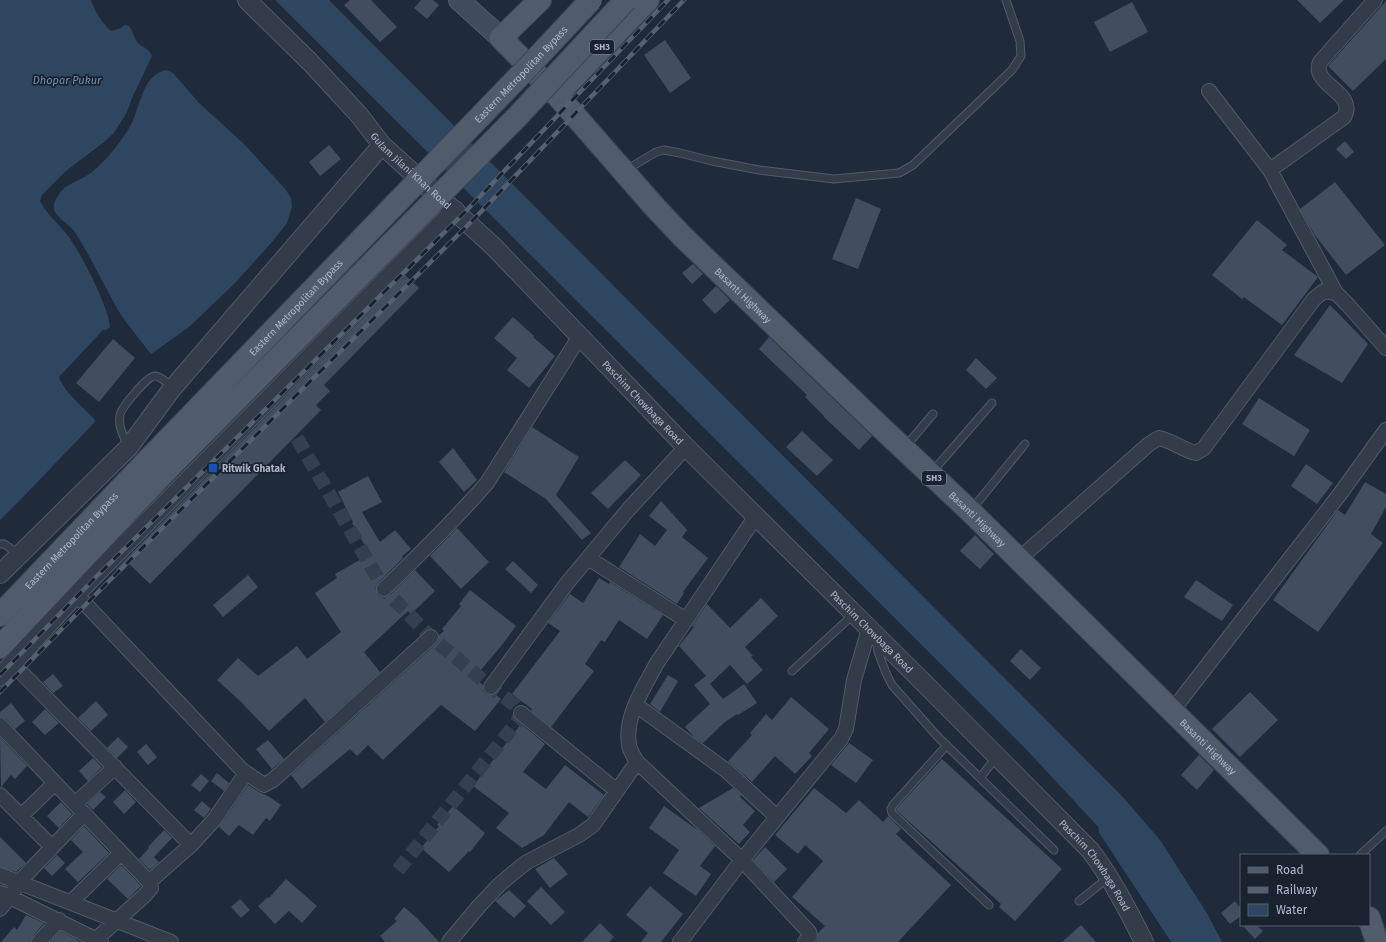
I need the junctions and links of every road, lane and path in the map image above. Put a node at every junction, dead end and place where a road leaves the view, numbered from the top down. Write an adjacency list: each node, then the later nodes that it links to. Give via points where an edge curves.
1 (247, 0): 12 (street, Gulam Jilani Khan Road, via 310,62 359,115)
2 (459, 0): 9 (main road)
3 (540, 0): 9 (main road)
4 (592, 0): 27 (main road, Eastern Metropolitan Bypass, bridge)
5 (626, 0): 27 (main road, bridge, via 517,117)
6 (648, 0): 11 (main road, SH3)
7 (1006, 0): 14 (lane, via 1020,41 1021,56 1012,70 913,165 899,173 834,179 797,176 664,150)
8 (1375, 0): 13 (street, via 1318,67 1321,76 1344,99 1347,112 1344,117)
9 (501, 38): 11 (main road, SH3)
10 (1209, 91): 13 (street)
11 (557, 95): 14 (main road, Basanti Highway / SH3)
12 (382, 145): 15 (street, Gulam Jilani Khan Road); 19 (street)
13 (1270, 170): 16 (street)
14 (623, 171): 26 (main road, Basanti Highway / SH3, via 682,236)
15 (455, 210): 17 (street, Gulam Jilani Khan Road); 36 (street)
16 (1336, 293): 18 (street); 34 (street, via 1324,291 1314,299 1204,448 1196,453 1159,438 1149,444)
17 (580, 336): 25 (street, Paschim Chowbaga Road); 37 (street, via 487,483)
18 (1386, 348)
19 (173, 387): 24 (street); 24 (lane, via 152,376 124,406 119,421)
20 (992, 403): 28 (lane)
21 (933, 414): 26 (lane)
22 (1386, 430): 48 (street)
23 (1025, 444): 29 (lane)
24 (129, 447): 32 (street)
25 (686, 448): 30 (street, Paschim Chowbaga Road); 33 (street, via 628,510)
26 (904, 449): 28 (main road, Basanti Highway / SH3)
27 (152, 470): 36 (main road); 39 (main road, Eastern Metropolitan Bypass)
28 (930, 474): 29 (main road, Basanti Highway / SH3)
29 (970, 511): 34 (main road, Basanti Highway / SH3)
30 (756, 516): 38 (street, Paschim Chowbaga Road); 40 (street)
31 (0, 544): 32 (lane)
32 (20, 555): 35 (street)
33 (588, 558): 40 (street); 46 (street)
34 (1020, 559): 48 (main road, Basanti Highway / SH3)
35 (0, 574)
36 (71, 586): 43 (main road); 55 (street)
37 (384, 589)
38 (854, 614): 41 (street, Paschim Chowbaga Road); 44 (lane)
39 (0, 615)
40 (686, 620): 47 (street, via 657,663)
41 (873, 633): 51 (lane, via 892,685); 52 (street, Paschim Chowbaga Road); 62 (street, via 854,680 846,729 841,739)
42 (431, 637): 55 (street, via 273,780 264,785)
43 (6, 655): 45 (street); 54 (street)
44 (792, 671)
45 (0, 677)
46 (491, 687)
47 (636, 705): 53 (street, via 628,732 629,747); 62 (street, via 726,771)
48 (1172, 711): 68 (main road, Basanti Highway / SH3)
49 (521, 714): 58 (street)
50 (0, 725): 57 (street)
51 (946, 745): 56 (lane); 78 (lane, via 893,805 892,813)
52 (997, 756): 56 (lane); 72 (street, Paschim Chowbaga Road, via 1090,850)
53 (637, 762): 58 (street); 70 (street)
54 (115, 767): 60 (street); 64 (street)
55 (246, 773): 64 (street, via 214,820)
56 (980, 778): 66 (lane)
57 (55, 783): 60 (street); 61 (street)
58 (617, 791): 86 (street, via 593,824 579,835 527,862 513,873 480,905)
59 (0, 795): 61 (street)
60 (80, 809): 65 (street); 67 (street)
61 (20, 816): 65 (street)
62 (777, 817): 70 (street)
63 (1386, 831): 69 (lane)
64 (191, 844): 74 (street)
65 (52, 847): 73 (street)
66 (1054, 850)
67 (121, 853): 74 (street); 77 (street)
68 (1317, 854)
69 (1361, 854)
70 (742, 860): 87 (street); 88 (street, via 809,932 810,936)
71 (0, 874): 73 (street)
72 (1109, 877): 76 (lane); 89 (street, Paschim Chowbaga Road)
73 (19, 882): 75 (street); 77 (street)
74 (149, 882): 81 (street, via 151,888 145,895)
75 (5, 895): 79 (street); 80 (street)
76 (1079, 901)
77 (71, 902): 81 (street)
78 (989, 905)
79 (0, 909)
80 (59, 920): 84 (street); 85 (street)
81 (116, 920): 83 (street); 84 (street)
82 (1370, 921): 90 (main road)
83 (162, 940)
84 (97, 941)
85 (39, 942)
86 (449, 942)
87 (680, 942)
88 (805, 942)
89 (1144, 942)
90 (1377, 942)

